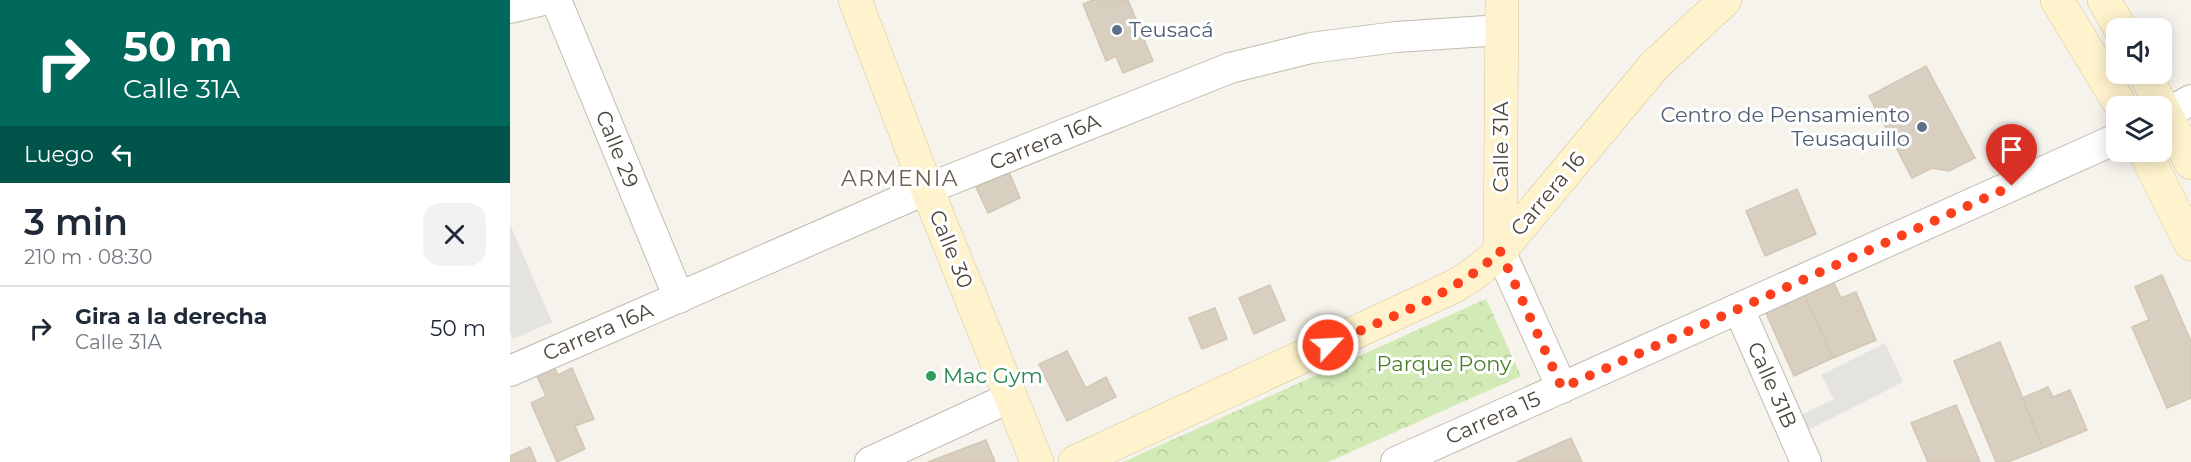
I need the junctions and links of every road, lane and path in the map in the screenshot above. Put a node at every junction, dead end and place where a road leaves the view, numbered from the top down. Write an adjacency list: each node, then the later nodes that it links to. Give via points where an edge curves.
1 (544, 0): 7 (street)
2 (556, 0): 19 (street, Calle 29)
3 (855, 0): 16 (street, Calle 30)
4 (1725, 0): 18 (street, Carrera 16, via 1654,66)
5 (2057, 0): 11 (street)
6 (2104, 0): 9 (street)
7 (510, 8)
8 (1502, 15): 16 (street, Carrera 16A, via 1396,38 1311,48 1230,68); 18 (street, Calle 31A)
9 (2114, 18)
10 (2155, 84): 12 (street)
11 (2115, 96)
12 (2179, 107): 15 (street)
13 (2106, 144): 20 (street, Carrera 15)
14 (2150, 162): 17 (street)
15 (2191, 163)
16 (927, 189): 19 (street, Carrera 16A); 23 (street, Calle 30)
17 (2191, 244)
18 (1500, 251): 22 (street, Calle 31A); 26 (street, Carrera 16, via 1455,286)
19 (679, 297): 21 (street, Carrera 16A)
20 (1739, 309): 22 (street, Carrera 15); 28 (street, Calle 31B)
21 (510, 370)
22 (1562, 388): 27 (street, Carrera 15)
23 (1011, 397): 24 (street); 25 (street, Calle 30)
24 (870, 462)
25 (1038, 462)
26 (1075, 462)
27 (1396, 462)
28 (1806, 462)

